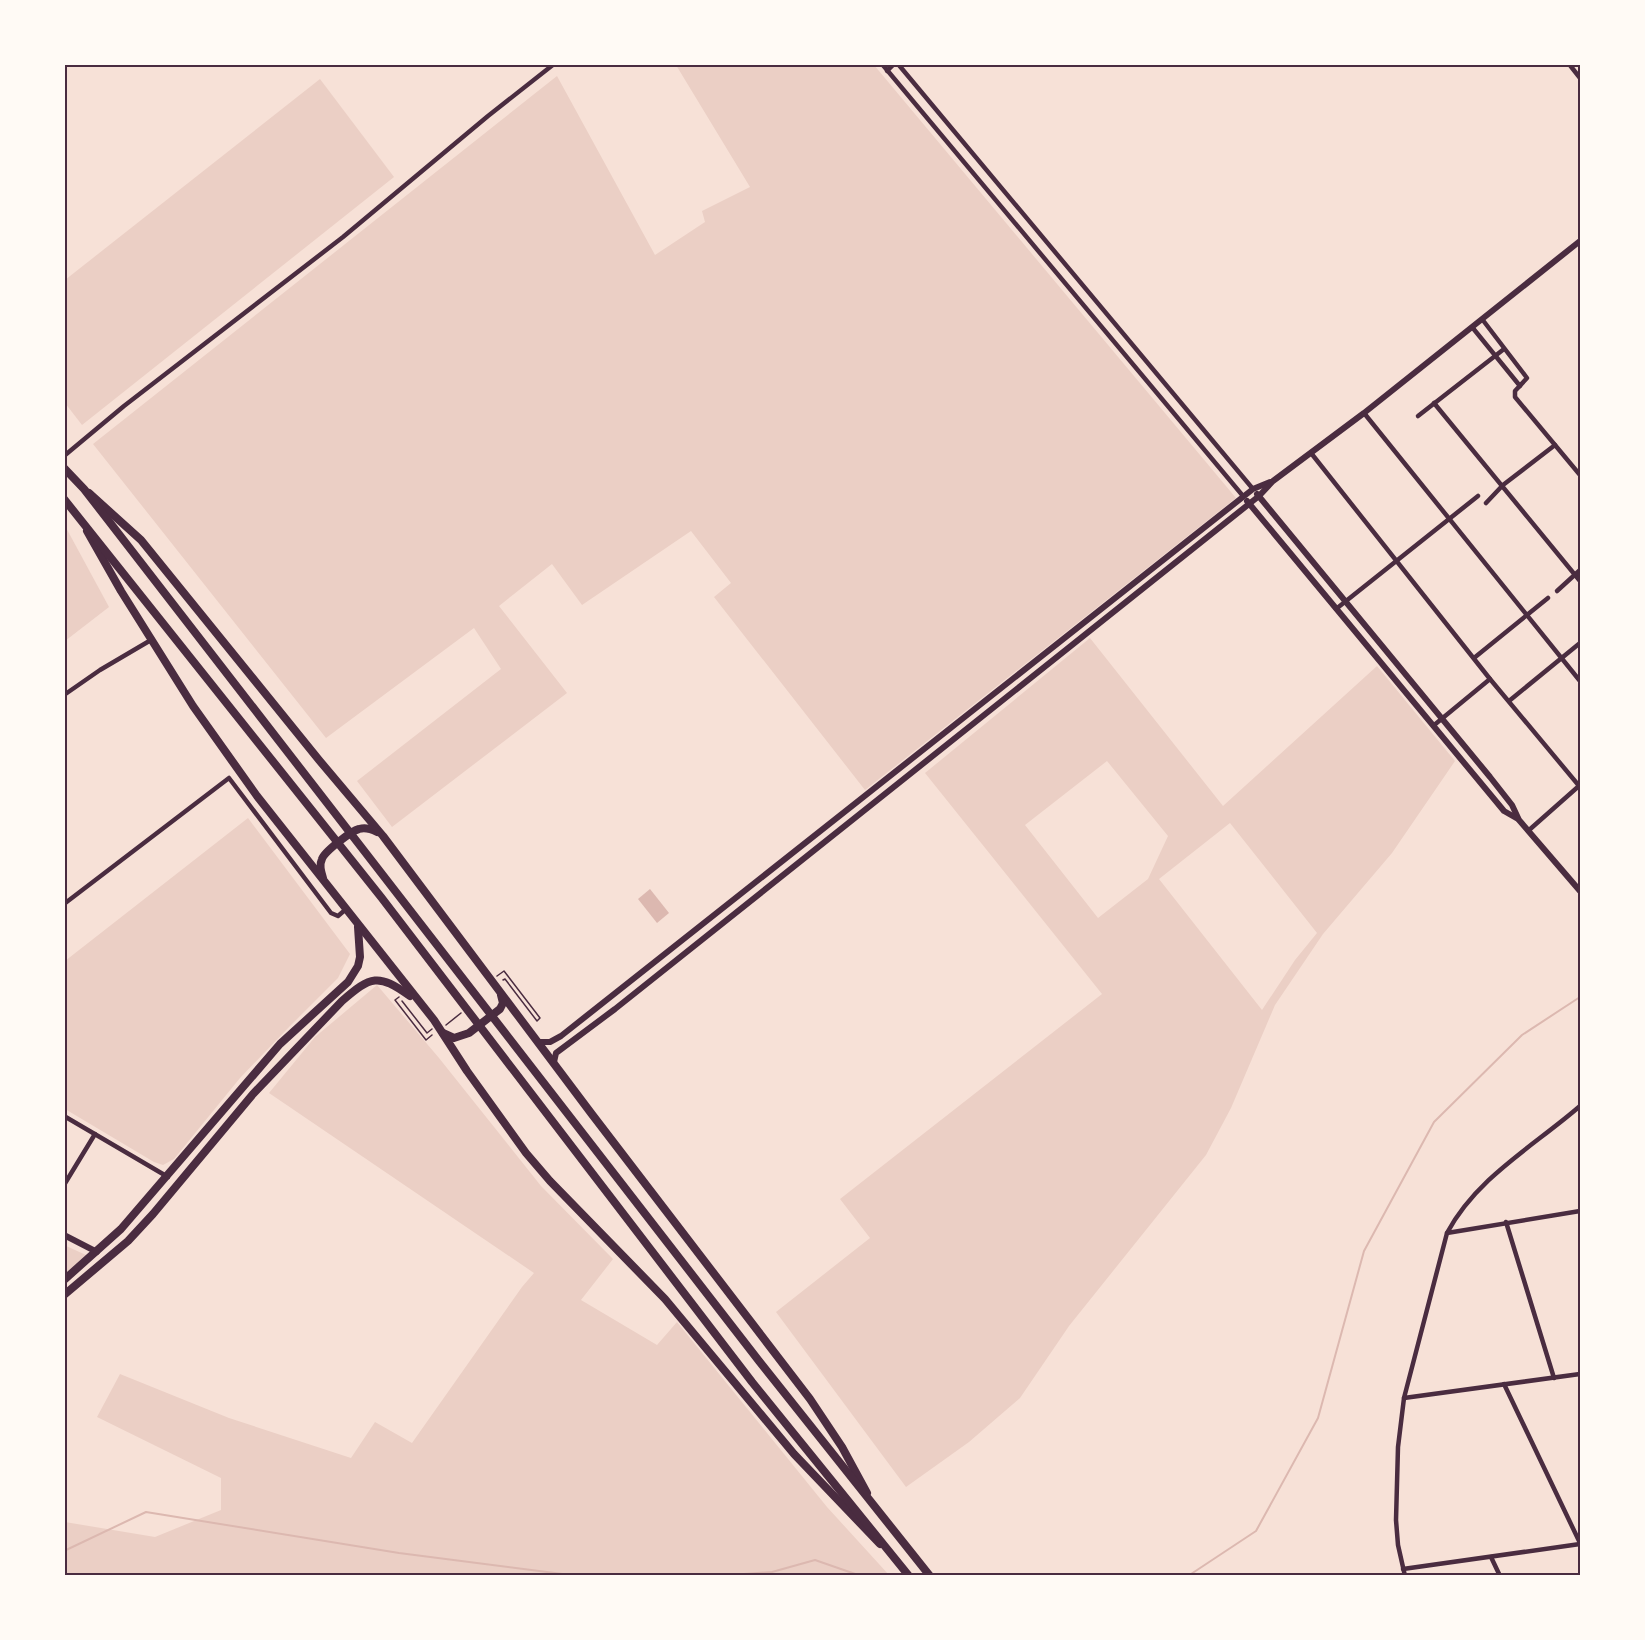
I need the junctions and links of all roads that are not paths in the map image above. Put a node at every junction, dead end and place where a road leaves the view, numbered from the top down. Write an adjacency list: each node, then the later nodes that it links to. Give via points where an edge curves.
1 (554, 64): 22 (street, via 343,237)
2 (882, 64): 5 (street)
3 (896, 64): 5 (street); 8 (street)
4 (1569, 64): 6 (street)
5 (887, 70): 9 (street)
6 (1581, 78)
7 (1581, 241): 10 (street)
8 (1098, 303): 9 (street); 28 (street)
9 (1089, 312): 29 (street)
10 (1482, 320): 11 (street); 12 (street)
11 (1472, 327): 13 (street); 18 (street)
12 (1504, 349): 13 (street); 14 (street)
13 (1496, 356): 15 (street); 17 (street)
14 (1516, 363): 15 (street); 16 (street, via 1527,378)
15 (1507, 370): 16 (street)
16 (1520, 386): 20 (street, via 1514,392 1515,398)
17 (1434, 403): 19 (street); 26 (street)
18 (1364, 412): 21 (street); 35 (street)
19 (1418, 416)
20 (1555, 445): 24 (street); 26 (street)
21 (1311, 453): 25 (street); 39 (street)
22 (64, 456)
23 (64, 468): 27 (main road)
24 (1581, 475)
25 (1273, 481): 28 (street); 30 (street)
26 (1503, 485): 34 (street); 41 (street)
27 (84, 489): 63 (main road, via 141,540); 94 (main road)
28 (1253, 489): 29 (street); 30 (street)
29 (1243, 496): 33 (street); 68 (street)
30 (1259, 496): 33 (street); 37 (street)
31 (1478, 496): 35 (street)
32 (64, 499): 36 (main road)
33 (1249, 503): 38 (street); 69 (street)
34 (1486, 503)
35 (1449, 519): 39 (street); 47 (street)
36 (82, 522): 48 (main road); 97 (main road, via 308,804 700,1316)
37 (1303, 550): 38 (street); 45 (street)
38 (1294, 558): 46 (street)
39 (1397, 560): 45 (street); 50 (street)
40 (1581, 570): 41 (street)
41 (1575, 574): 42 (street); 43 (street)
42 (1581, 581)
43 (1557, 591)
44 (1548, 598): 47 (street)
45 (1345, 602): 46 (street); 56 (street)
46 (1336, 609): 57 (street)
47 (1527, 616): 50 (street); 51 (street)
48 (151, 640): 54 (street); 58 (main road)
49 (1581, 644): 51 (street)
50 (1474, 658): 52 (street)
51 (1562, 658): 53 (street); 55 (street)
52 (1490, 679): 55 (street); 56 (street)
53 (1581, 681)
54 (64, 695)
55 (1509, 701): 60 (street)
56 (1442, 718): 57 (street); 61 (street, via 1512,805)
57 (1433, 726): 61 (street, via 1504,811)
58 (239, 771): 59 (street); 64 (main road)
59 (229, 778): 66 (street); 67 (street, via 331,913 338,916)
60 (1580, 786): 62 (street)
61 (1519, 820): 62 (street)
62 (1528, 831): 65 (street)
63 (383, 836): 64 (main road, via 371,829 358,829 331,849 321,861); 72 (main road)
64 (324, 882): 67 (main road)
65 (1581, 891)
66 (64, 904)
67 (345, 910): 70 (main road)
68 (715, 912): 69 (street); 71 (street)
69 (723, 922): 73 (street)
70 (358, 927): 74 (main road); 81 (main road, via 360,957 348,982 280,1044)
71 (626, 984): 73 (street); 76 (street, via 553,1041)
72 (500, 991): 75 (main road, via 503,1003 497,1012 470,1033 454,1038); 76 (main road)
73 (634, 994): 77 (street, via 556,1053)
74 (418, 1001): 75 (main road); 89 (main road, via 381,980 357,988 253,1094 134,1234)
75 (442, 1033): 97 (main road, via 532,1160 665,1299 794,1454)
76 (538, 1041): 77 (main road)
77 (554, 1062): 94 (main road, via 810,1399)
78 (1581, 1106): 85 (street, via 1490,1179 1461,1209)
79 (64, 1116): 80 (street)
80 (95, 1134): 81 (street); 82 (street)
81 (168, 1177): 87 (main road)
82 (64, 1185)
83 (1581, 1211): 84 (street)
84 (1506, 1222): 85 (street); 91 (street)
85 (1447, 1233): 93 (street)
86 (64, 1235): 87 (street)
87 (97, 1252): 88 (main road)
88 (64, 1280)
89 (64, 1295)
90 (1581, 1374): 91 (street)
91 (1554, 1378): 92 (street)
92 (1504, 1384): 93 (street); 95 (street)
93 (1404, 1398): 98 (street, via 1395,1494)
94 (870, 1499): 100 (main road)
95 (1581, 1543): 96 (street)
96 (1491, 1557): 98 (street); 102 (street)
97 (896, 1560): 99 (main road)
98 (1403, 1569): 101 (street)
99 (909, 1575)
100 (930, 1575)
101 (1405, 1575)
102 (1500, 1575)

